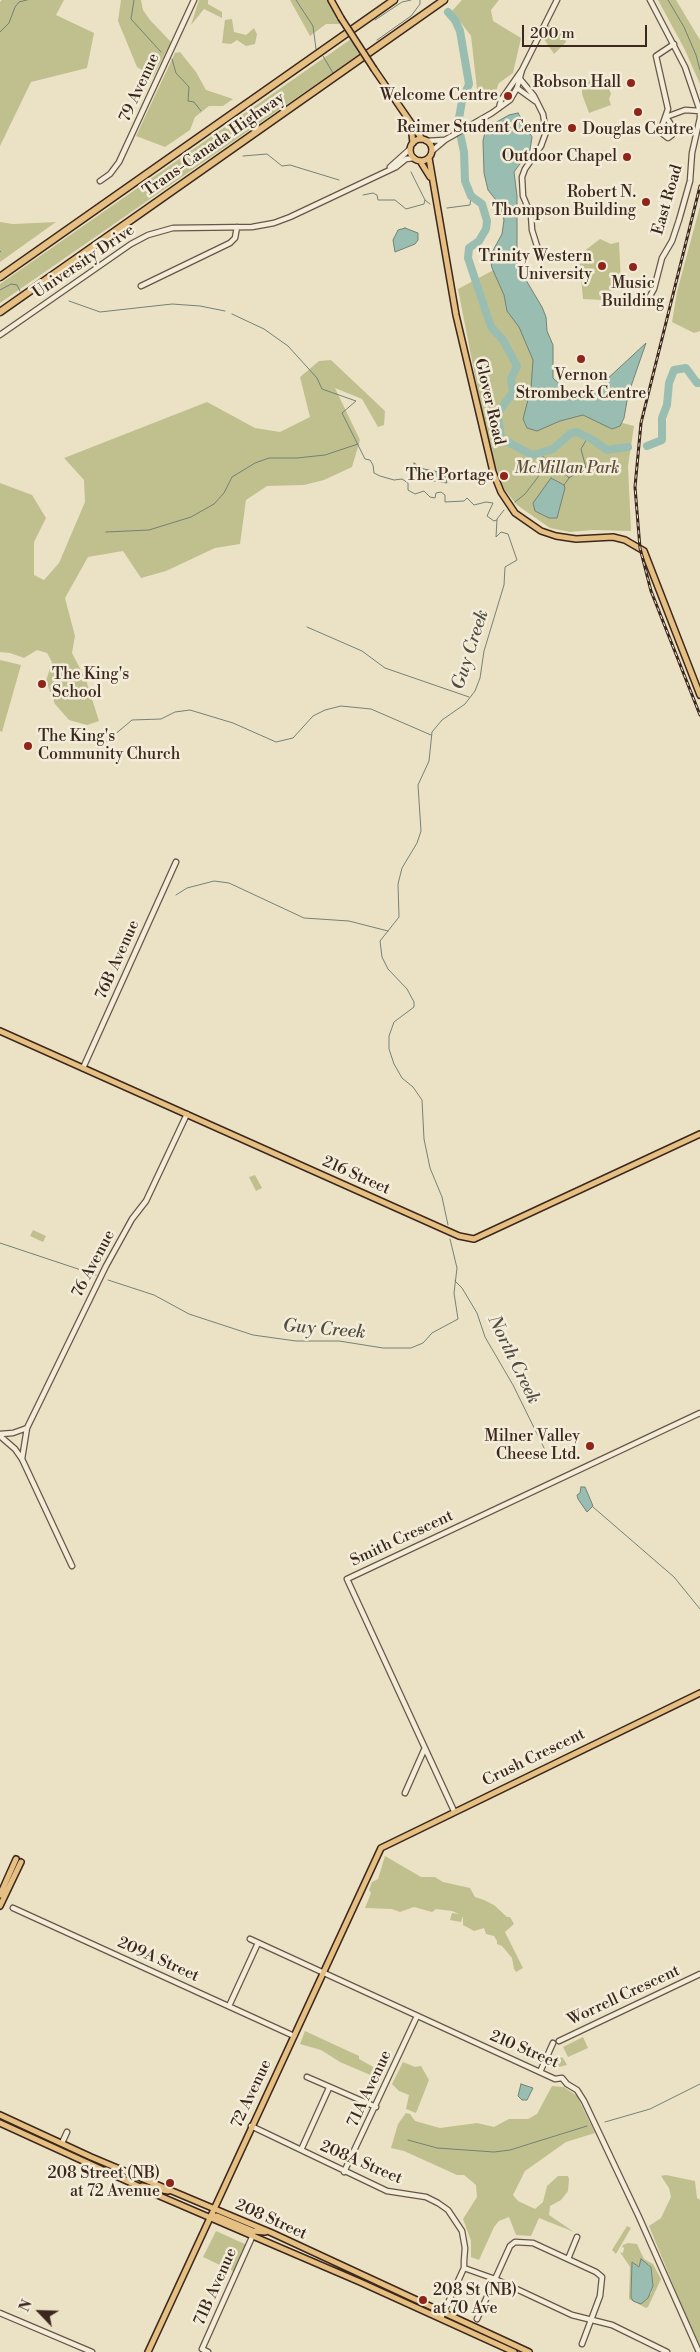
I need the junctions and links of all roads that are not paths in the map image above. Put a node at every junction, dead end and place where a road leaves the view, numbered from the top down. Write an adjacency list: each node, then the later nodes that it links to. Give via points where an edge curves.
1 (194, 0): 25 (street, 79 Avenue, via 119,162)
2 (331, 0): 14 (main road, bridge)
3 (394, 0): 28 (highway, Trans-Canada Highway)
4 (444, 0): 31 (highway, Trans-Canada Highway)
5 (556, 0): 8 (street)
6 (650, 0): 7 (street, East Road)
7 (674, 44): 13 (street, East Road); 13 (street, via 656,56 667,106 666,117 687,109)
8 (522, 70): 9 (street); 12 (street)
9 (520, 79): 10 (street); 11 (street)
10 (517, 88): 11 (street); 12 (street, via 510,100)
11 (536, 102): 27 (street, via 543,114 546,132 522,177 523,196 531,215)
12 (498, 109): 15 (street)
13 (700, 111): 30 (street, East Road, via 690,181 672,241 662,258)
14 (410, 123): 16 (main road); 17 (main road)
15 (446, 139): 16 (street); 19 (street)
16 (424, 140): 17 (main road); 19 (main road, via 431,145)
17 (413, 143): 18 (main road)
18 (410, 149): 20 (main road); 23 (street, University Drive)
19 (432, 151): 21 (main road)
20 (414, 158): 22 (main road); 23 (street, University Drive)
21 (429, 158): 22 (main road); 24 (main road, Glover Road)
22 (420, 161): 24 (main road, Glover Road)
23 (387, 170): 26 (street, University Drive, via 290,218 266,225)
24 (432, 180): 33 (main road, Glover Road, via 475,401 501,492 516,513 541,531 570,538 613,537 644,551)
25 (100, 181)
26 (238, 227): 29 (street, via 230,243); 32 (street, University Drive, via 173,228 148,234)
27 (537, 246)
28 (0, 277)
29 (141, 286)
30 (650, 296)
31 (0, 312)
32 (0, 335)
33 (700, 695)
34 (176, 862): 36 (street, 76B Avenue)
35 (0, 1031): 36 (main road, 216 Street)
36 (83, 1068): 37 (main road, 216 Street)
37 (187, 1114): 38 (main road, 216 Street, via 458,1236 474,1240); 40 (street, 76 Avenue, via 146,1200 106,1266)
38 (700, 1134)
39 (700, 1413): 45 (street, Smith Crescent, via 347,1579)
40 (27, 1428): 41 (street); 42 (street, 76 Avenue)
41 (0, 1435): 42 (street)
42 (22, 1459): 43 (street)
43 (72, 1566)
44 (700, 1693): 47 (main road, Crush Crescent)
45 (424, 1750): 46 (street); 47 (street, Smith Crescent)
46 (404, 1793)
47 (454, 1811): 48 (main road, Crush Crescent)
48 (381, 1848): 54 (main road, 72 Avenue)
49 (0, 1895): 50 (main road, via 18,1861)
50 (0, 1906)
51 (13, 1908): 56 (street, 209A Street)
52 (250, 1940): 53 (street, 210 Street)
53 (258, 1943): 54 (street, 210 Street); 56 (street)
54 (322, 1972): 57 (street, 210 Street); 58 (main road, 72 Avenue)
55 (700, 1974): 59 (street, Worrell Crescent)
56 (229, 2006): 58 (street, 209A Street)
57 (416, 2016): 61 (street, 210 Street); 64 (street, 71A Avenue)
58 (294, 2036): 67 (main road, 72 Avenue)
59 (558, 2041)
60 (553, 2043): 61 (street, Worrell Crescent)
61 (540, 2072): 93 (street, 210 Street, via 555,2079 562,2078 581,2095 640,2217)
62 (307, 2077): 63 (street)
63 (329, 2088): 64 (street); 70 (street)
64 (376, 2107): 71 (street, 71A Avenue)
65 (0, 2115): 69 (main road, 208 Street)
66 (0, 2123): 72 (main road, 208 Street)
67 (252, 2126): 70 (street, 208A Street); 73 (main road, 72 Avenue)
68 (67, 2132): 69 (street)
69 (62, 2143): 73 (main road, 208 Street)
70 (301, 2150): 71 (street, 208A Street)
71 (344, 2172): 79 (street, 208A Street, via 396,2194 432,2200 448,2210 457,2222 465,2248)
72 (136, 2185): 73 (main road, via 168,2191 200,2206); 74 (main road, 208 Street)
73 (213, 2208): 74 (main road, 72 Avenue); 75 (main road, 208 Street)
74 (208, 2218): 75 (main road, via 217,2216 252,2231); 76 (main road, 208 Street); 88 (main road, 72 Avenue)
75 (272, 2233): 81 (main road, 208 Street)
76 (253, 2235): 83 (main road, 208 Street); 89 (street, 71B Avenue, via 202,2349)
77 (577, 2237): 78 (street)
78 (568, 2259): 80 (street, via 533,2243 515,2242); 85 (street, via 602,2277 601,2292)
79 (464, 2268): 80 (street); 81 (street)
80 (495, 2279): 84 (street); 85 (street, via 572,2315)
81 (443, 2312): 83 (street); 91 (main road, 208 Street)
82 (0, 2313): 87 (street)
83 (441, 2318): 90 (main road, 208 Street)
84 (477, 2319)
85 (590, 2320): 86 (street); 92 (street, via 612,2325)
86 (582, 2344)
87 (92, 2352)
88 (148, 2352)
89 (208, 2352)
90 (514, 2352)
91 (529, 2352)
92 (667, 2352)
93 (699, 2352)

